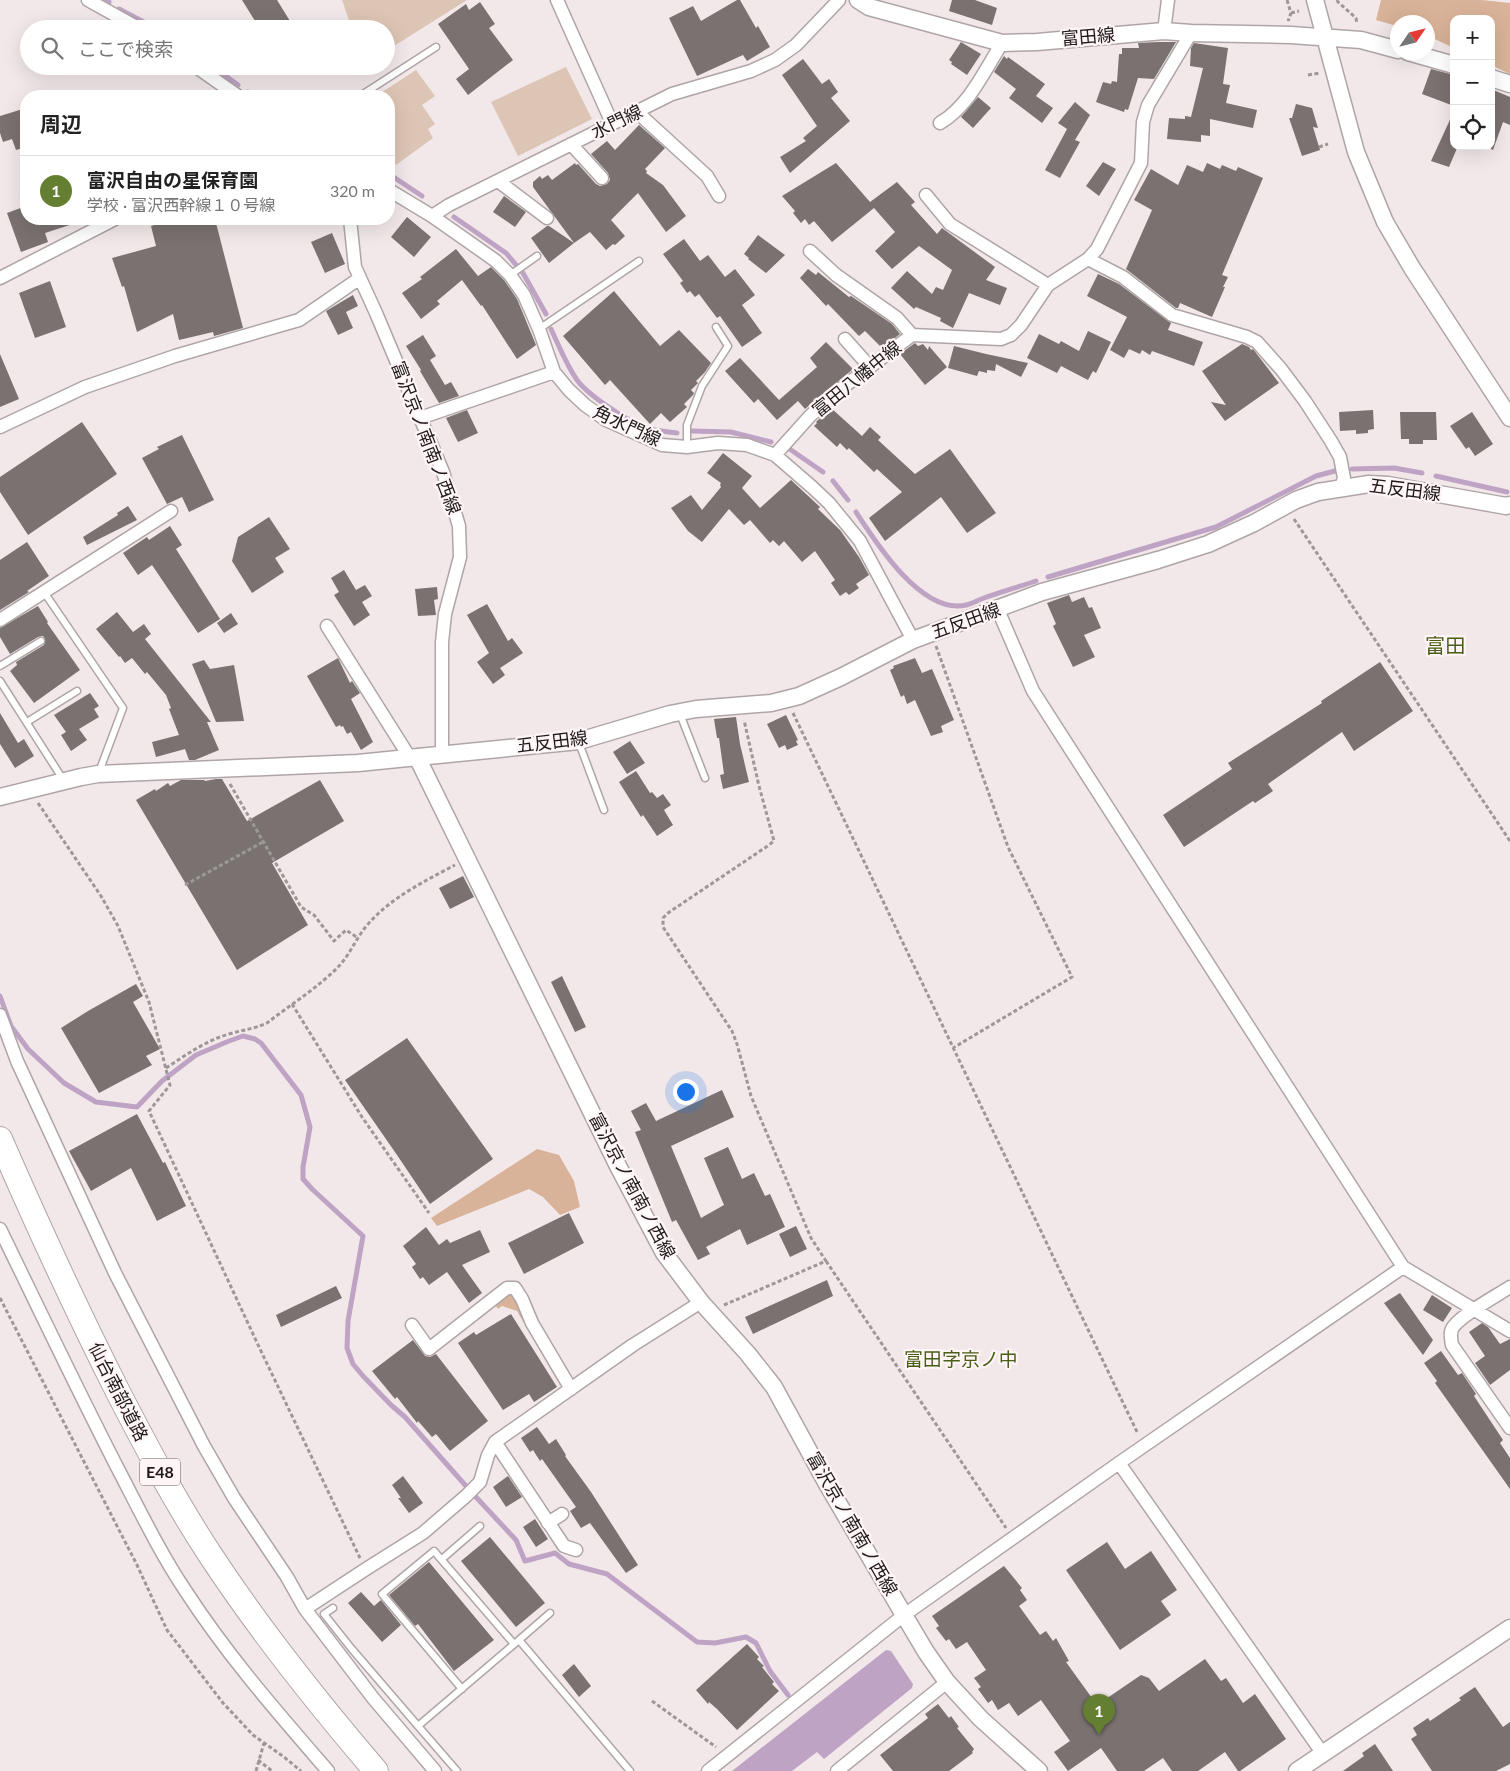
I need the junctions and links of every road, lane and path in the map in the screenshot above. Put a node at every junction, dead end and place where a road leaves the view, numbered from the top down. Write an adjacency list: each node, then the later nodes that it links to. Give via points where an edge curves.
1 (88, 0): 11 (street)
2 (557, 0): 33 (street)
3 (839, 0): 31 (street, 水門線, via 796,45 776,60 751,71 672,94)
4 (858, 0): 17 (street, 富田線, via 869,7)
5 (1168, 0): 14 (street)
6 (1287, 0): 10 (path)
7 (1315, 0): 16 (street)
8 (1337, 0): 13 (path, via 1356,18)
9 (1299, 11): 10 (path)
10 (1290, 13): 12 (path)
11 (124, 20)
12 (1288, 26)
13 (1358, 29)
14 (1164, 31): 15 (street, 富田線); 17 (street, 富田線)
15 (1191, 33): 16 (street, 富田線); 48 (street, 富田八幡中線, via 1148,105 1143,122 1141,163 1097,249)
16 (1325, 38): 19 (street, 富田線, via 1361,40); 61 (street, via 1356,152 1385,222)
17 (1002, 43): 32 (street, via 968,96 950,117)
18 (436, 47): 22 (lane)
19 (1390, 48)
20 (1435, 60): 21 (street)
21 (1450, 64)
22 (395, 73)
23 (1320, 73): 26 (path)
24 (208, 75): 29 (street)
25 (393, 75): 30 (lane)
26 (1308, 75)
27 (1495, 79): 28 (street)
28 (1510, 84)
29 (229, 90)
30 (369, 90)
31 (637, 112): 33 (street, 水門線); 41 (street, via 707,176)
32 (940, 123)
33 (612, 124): 34 (street, 水門線)
34 (571, 144): 37 (street); 38 (street, 水門線)
35 (1328, 144): 36 (path)
36 (1319, 147)
37 (602, 178)
38 (498, 180): 42 (street, 水門線); 43 (street)
39 (395, 194): 42 (street)
40 (926, 195): 53 (street, via 950,224)
41 (719, 196)
42 (432, 216): 50 (street, 角水門線)
43 (547, 218)
44 (103, 225): 51 (street)
45 (351, 225): 52 (street, 富沢京ノ南南ノ西線, via 355,267)
46 (810, 251): 56 (street, via 836,275 897,318)
47 (537, 256): 50 (lane)
48 (1088, 259): 53 (street, 富田八幡中線); 65 (street, via 1123,277 1172,315 1257,342 1281,369 1331,440 1340,457 1344,478)
49 (639, 261): 55 (lane)
50 (512, 274): 55 (street, 角水門線)
51 (0, 278)
52 (360, 278): 60 (street, 富沢京ノ南南ノ西線); 62 (street, via 299,320 175,356 85,387)
53 (1048, 285): 56 (street, 富田八幡中線, via 1012,335 1001,339)
54 (716, 327): 63 (lane, via 728,346 702,386 687,425)
55 (539, 330): 59 (street, 角水門線)
56 (912, 335): 58 (street, 富田八幡中線)
57 (845, 339): 58 (street)
58 (869, 366): 64 (street, 富田八幡中線, via 810,416)
59 (554, 372): 60 (street); 63 (street, 角水門線, via 585,405 606,420 662,445)
60 (420, 418): 84 (street, 富沢京ノ南南ノ西線, via 443,472 460,526 460,557 445,614 442,642)
61 (1510, 418)
62 (0, 427)
63 (687, 447): 64 (street, 角水門線, via 718,443 748,445)
64 (775, 455): 74 (street, 角水門線, via 829,503 860,541)
65 (1341, 487): 66 (street, 五反田線, via 1388,485); 67 (street, 五反田線, via 1318,492)
66 (1510, 505)
67 (1285, 506): 70 (street, 五反田線, via 1208,544 1042,592); 93 (path)
68 (171, 511): 69 (street)
69 (44, 592): 71 (street); 87 (lane, via 123,708)
70 (998, 610): 73 (street, 五反田線); 106 (street, via 1033,691)
71 (0, 620)
72 (327, 626): 85 (street)
73 (932, 634): 74 (street, 五反田線); 100 (path, via 1008,847 1072,977)
74 (913, 640): 79 (street, 五反田線, via 841,677)
75 (41, 641): 76 (lane)
76 (0, 666)
77 (0, 681): 82 (lane)
78 (77, 691): 82 (lane)
79 (786, 699): 80 (street, 五反田線); 100 (path)
80 (740, 706): 81 (street, 五反田線); 105 (path, via 774,841 668,913 663,927 732,1031 751,1096 811,1238)
81 (679, 712): 83 (street, 五反田線); 88 (lane)
82 (27, 722): 89 (lane)
83 (579, 742): 84 (street, 五反田線); 92 (lane)
84 (442, 754): 85 (street, 五反田線)
85 (414, 758): 86 (street, 五反田線); 95 (street, 富沢京ノ南南ノ西線)
86 (220, 769): 87 (street, 五反田線); 94 (path)
87 (98, 774): 89 (street, 五反田線)
88 (704, 778)
89 (64, 781): 90 (street, 五反田線)
90 (29, 790): 91 (street, 五反田線); 101 (path, via 118,926 149,1002)
91 (0, 797)
92 (604, 810)
93 (1510, 841)
94 (263, 842): 96 (path); 97 (path, via 301,907 314,915 334,941 346,930)
95 (466, 859): 97 (path, via 392,902); 109 (street, 富沢京ノ南南ノ西線, via 618,1166 664,1252)
96 (185, 885)
97 (358, 938): 98 (path, via 338,967)
98 (292, 1004): 101 (path, via 267,1023 211,1041); 103 (path, via 362,1117)
99 (0, 1015): 126 (street, via 17,1061 115,1272 234,1498)
100 (953, 1048): 116 (path)
101 (166, 1068): 124 (path, via 170,1085 149,1111)
102 (0, 1139): 144 (highway, 仙台南部道路 / E48, via 82,1321 154,1462 211,1556 281,1657)
103 (429, 1213)
104 (0, 1229): 143 (street, via 152,1536 248,1679)
105 (826, 1261): 109 (path); 121 (path)
106 (1403, 1268): 110 (street); 116 (street)
107 (1510, 1287): 110 (street)
108 (0, 1298): 135 (path, via 168,1630 223,1703)
109 (705, 1307): 113 (street, via 633,1345); 128 (street, 富沢京ノ南南ノ西線, via 774,1387)
110 (1476, 1310): 112 (street); 114 (street, via 1453,1327 1450,1335 1452,1345)
111 (412, 1325): 113 (street, via 429,1349 507,1288 515,1288)
112 (1510, 1331)
113 (571, 1389): 115 (street)
114 (1510, 1428)
115 (495, 1442): 119 (street); 124 (street, via 480,1482 423,1533)
116 (1144, 1446): 117 (street)
117 (1118, 1463): 121 (street); 136 (street)
118 (562, 1514): 119 (street)
119 (548, 1523): 122 (street, via 564,1546)
120 (480, 1526): 123 (lane)
121 (1012, 1538): 128 (street)
122 (576, 1550)
123 (442, 1559): 130 (lane); 132 (lane, via 434,1551 382,1594)
124 (366, 1569): 126 (street)
125 (333, 1608): 134 (lane, via 324,1614)
126 (305, 1609): 145 (street, via 373,1698)
127 (550, 1613): 130 (lane)
128 (904, 1615): 131 (street, 富沢京ノ南南ノ西線); 137 (street)
129 (1510, 1628): 136 (street)
130 (516, 1642): 132 (lane); 147 (lane)
131 (947, 1682): 139 (street); 150 (street, 富沢京ノ南南ノ西線, via 981,1719)
132 (462, 1689): 134 (lane)
133 (652, 1701): 137 (path)
134 (418, 1726): 146 (lane)
135 (264, 1743): 138 (path); 142 (path)
136 (1323, 1754): 151 (street)
137 (728, 1755): 148 (street)
138 (258, 1760): 140 (path); 141 (path)
139 (853, 1766): 149 (street)
140 (256, 1771)
141 (272, 1771)
142 (301, 1771)
143 (328, 1771)
144 (376, 1771)
145 (435, 1771)
146 (457, 1771)
147 (630, 1771)
148 (708, 1771)
149 (837, 1771)
150 (1039, 1771)
151 (1297, 1771)

